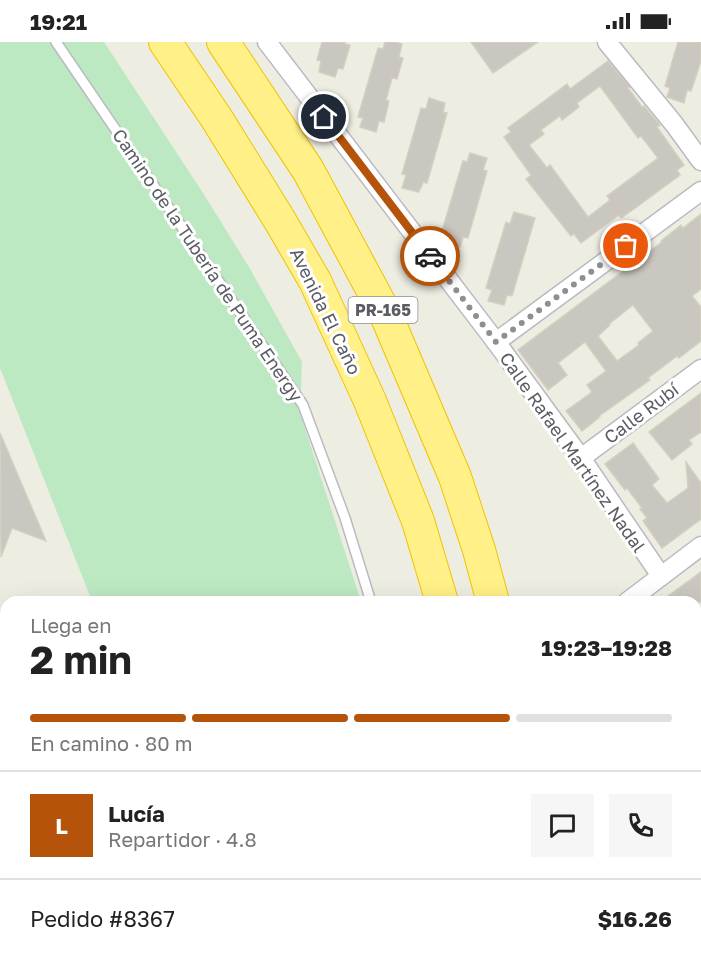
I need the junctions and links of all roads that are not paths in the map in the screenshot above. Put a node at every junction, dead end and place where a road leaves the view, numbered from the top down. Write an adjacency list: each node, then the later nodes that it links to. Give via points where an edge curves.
1 (57, 42): 14 (lane, Camino de la Tubería de Puma Energy, via 303,405)
2 (165, 42): 10 (highway, Avenida El Caño / PR-165, via 217,119 315,281)
3 (223, 42): 17 (highway, PR-165, via 308,170 386,315 455,477)
4 (267, 42): 8 (street, Calle Rafael Martínez Nadal)
5 (607, 42): 6 (street)
6 (701, 161)
7 (701, 191): 8 (street)
8 (496, 342): 11 (street, Calle Rafael Martínez Nadal)
9 (701, 369): 11 (street, Calle Rubí)
10 (370, 401): 15 (highway, via 384,472); 16 (highway, Avenida El Caño / PR-165, via 418,521)
11 (581, 458): 13 (street, Calle Rafael Martínez Nadal)
12 (701, 546): 13 (street)
13 (661, 576): 18 (street)
14 (369, 596)
15 (418, 596)
16 (440, 596)
17 (491, 596)
18 (635, 596)

